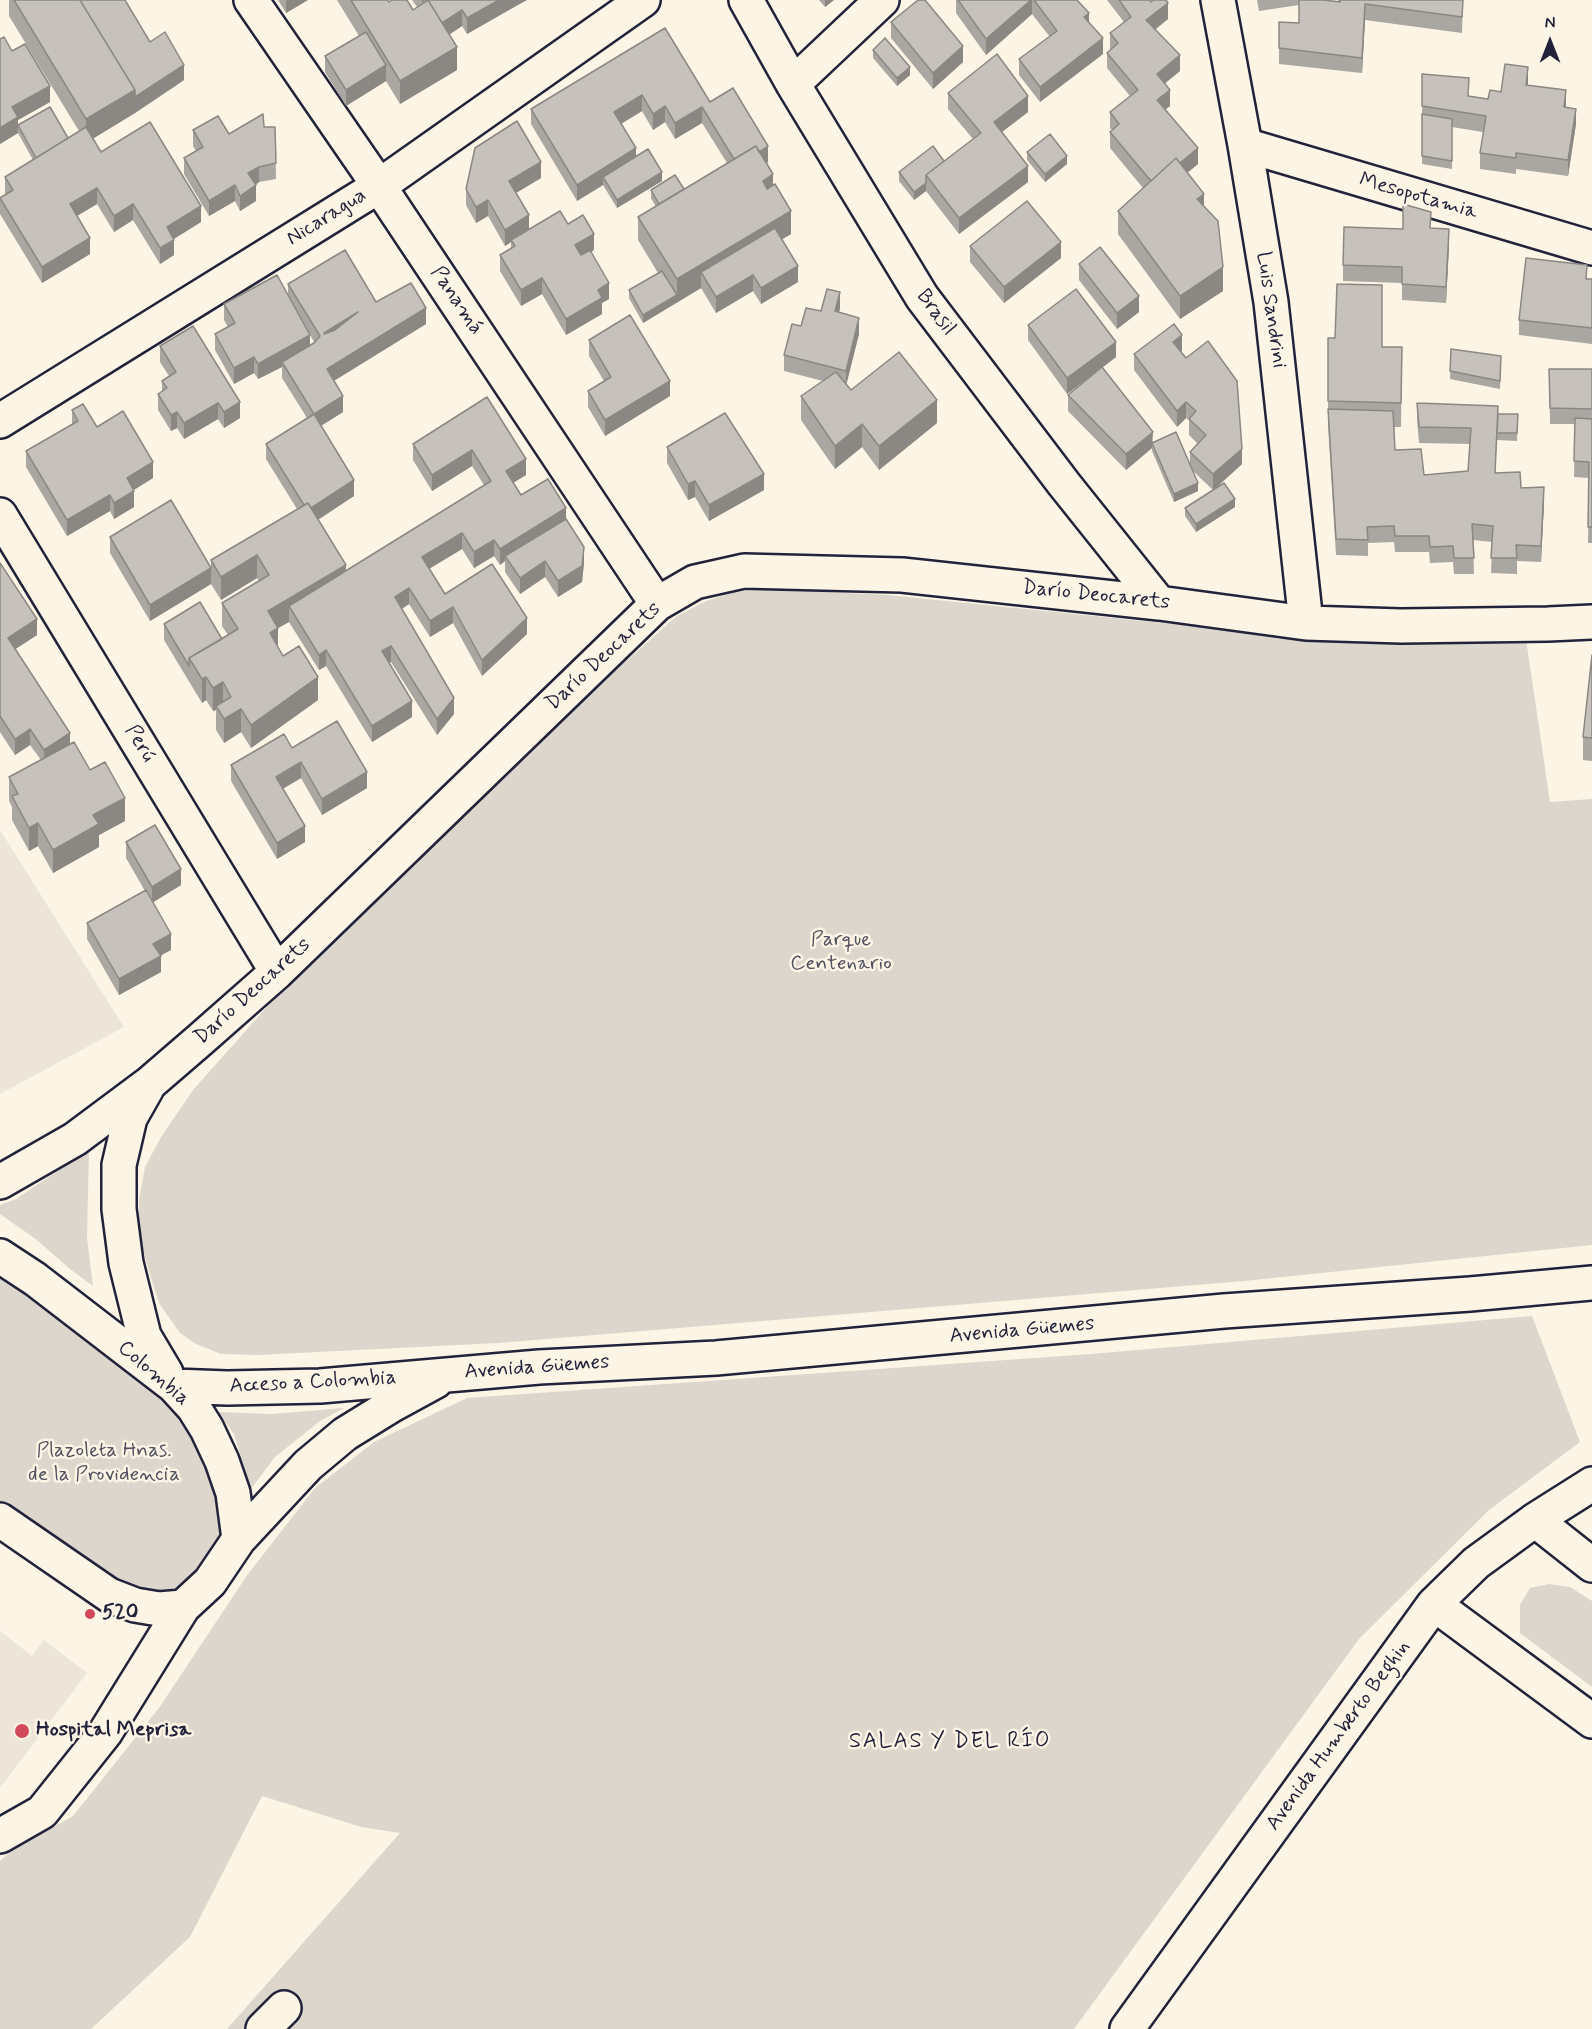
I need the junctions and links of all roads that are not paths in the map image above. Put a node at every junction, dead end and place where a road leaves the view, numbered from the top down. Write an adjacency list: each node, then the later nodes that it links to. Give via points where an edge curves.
1 (251, 0): 8 (street, Panamá)
2 (643, 0): 8 (street, Nicaragua)
3 (746, 0): 6 (street, Brasil)
4 (882, 0): 6 (street)
5 (1218, 0): 7 (street, Luis Sandrini)
6 (794, 84): 12 (street, Brasil, via 922,297)
7 (1245, 145): 9 (street, Mesopotamia); 15 (street, Luis Sandrini, via 1270,302)
8 (380, 186): 10 (street, Nicaragua); 13 (street, Panamá)
9 (1592, 248)
10 (0, 421)
11 (0, 515): 16 (street, Perú)
12 (1159, 603): 13 (street, Darío Deocarets, via 902,575 744,571 695,582); 15 (street, Darío Deocarets)
13 (657, 604): 16 (street, Darío Deocarets)
14 (1592, 622): 15 (street, Darío Deocarets, via 1413,626)
15 (1306, 623)
16 (277, 972): 17 (street, Darío Deocarets)
17 (150, 1083): 18 (street, Darío Deocarets, via 75,1140); 22 (street, via 130,1118 119,1165 119,1209 126,1263 144,1336)
18 (0, 1182)
19 (0, 1256): 22 (street, Colombia)
20 (1592, 1283): 21 (street, Avenida Güemes, via 1224,1311 716,1358)
21 (451, 1374): 22 (street, Acceso a Colombia, via 320,1386); 26 (street, via 345,1434 308,1465)
22 (174, 1386): 26 (street, Colombia, via 194,1408 222,1461 233,1493)
23 (1592, 1484): 25 (street, Avenida Humberto Beghin)
24 (0, 1520): 29 (street, via 109,1595 159,1609)
25 (1535, 1520): 27 (street); 28 (street, Avenida Humberto Beghin, via 1476,1563)
26 (239, 1539): 29 (street, via 210,1581)
27 (1592, 1565)
28 (1434, 1604): 30 (street); 32 (street, Avenida Humberto Beghin)
29 (183, 1607): 31 (street, via 105,1733 42,1812)
30 (1592, 1721)
31 (0, 1836)
32 (1127, 2029)

